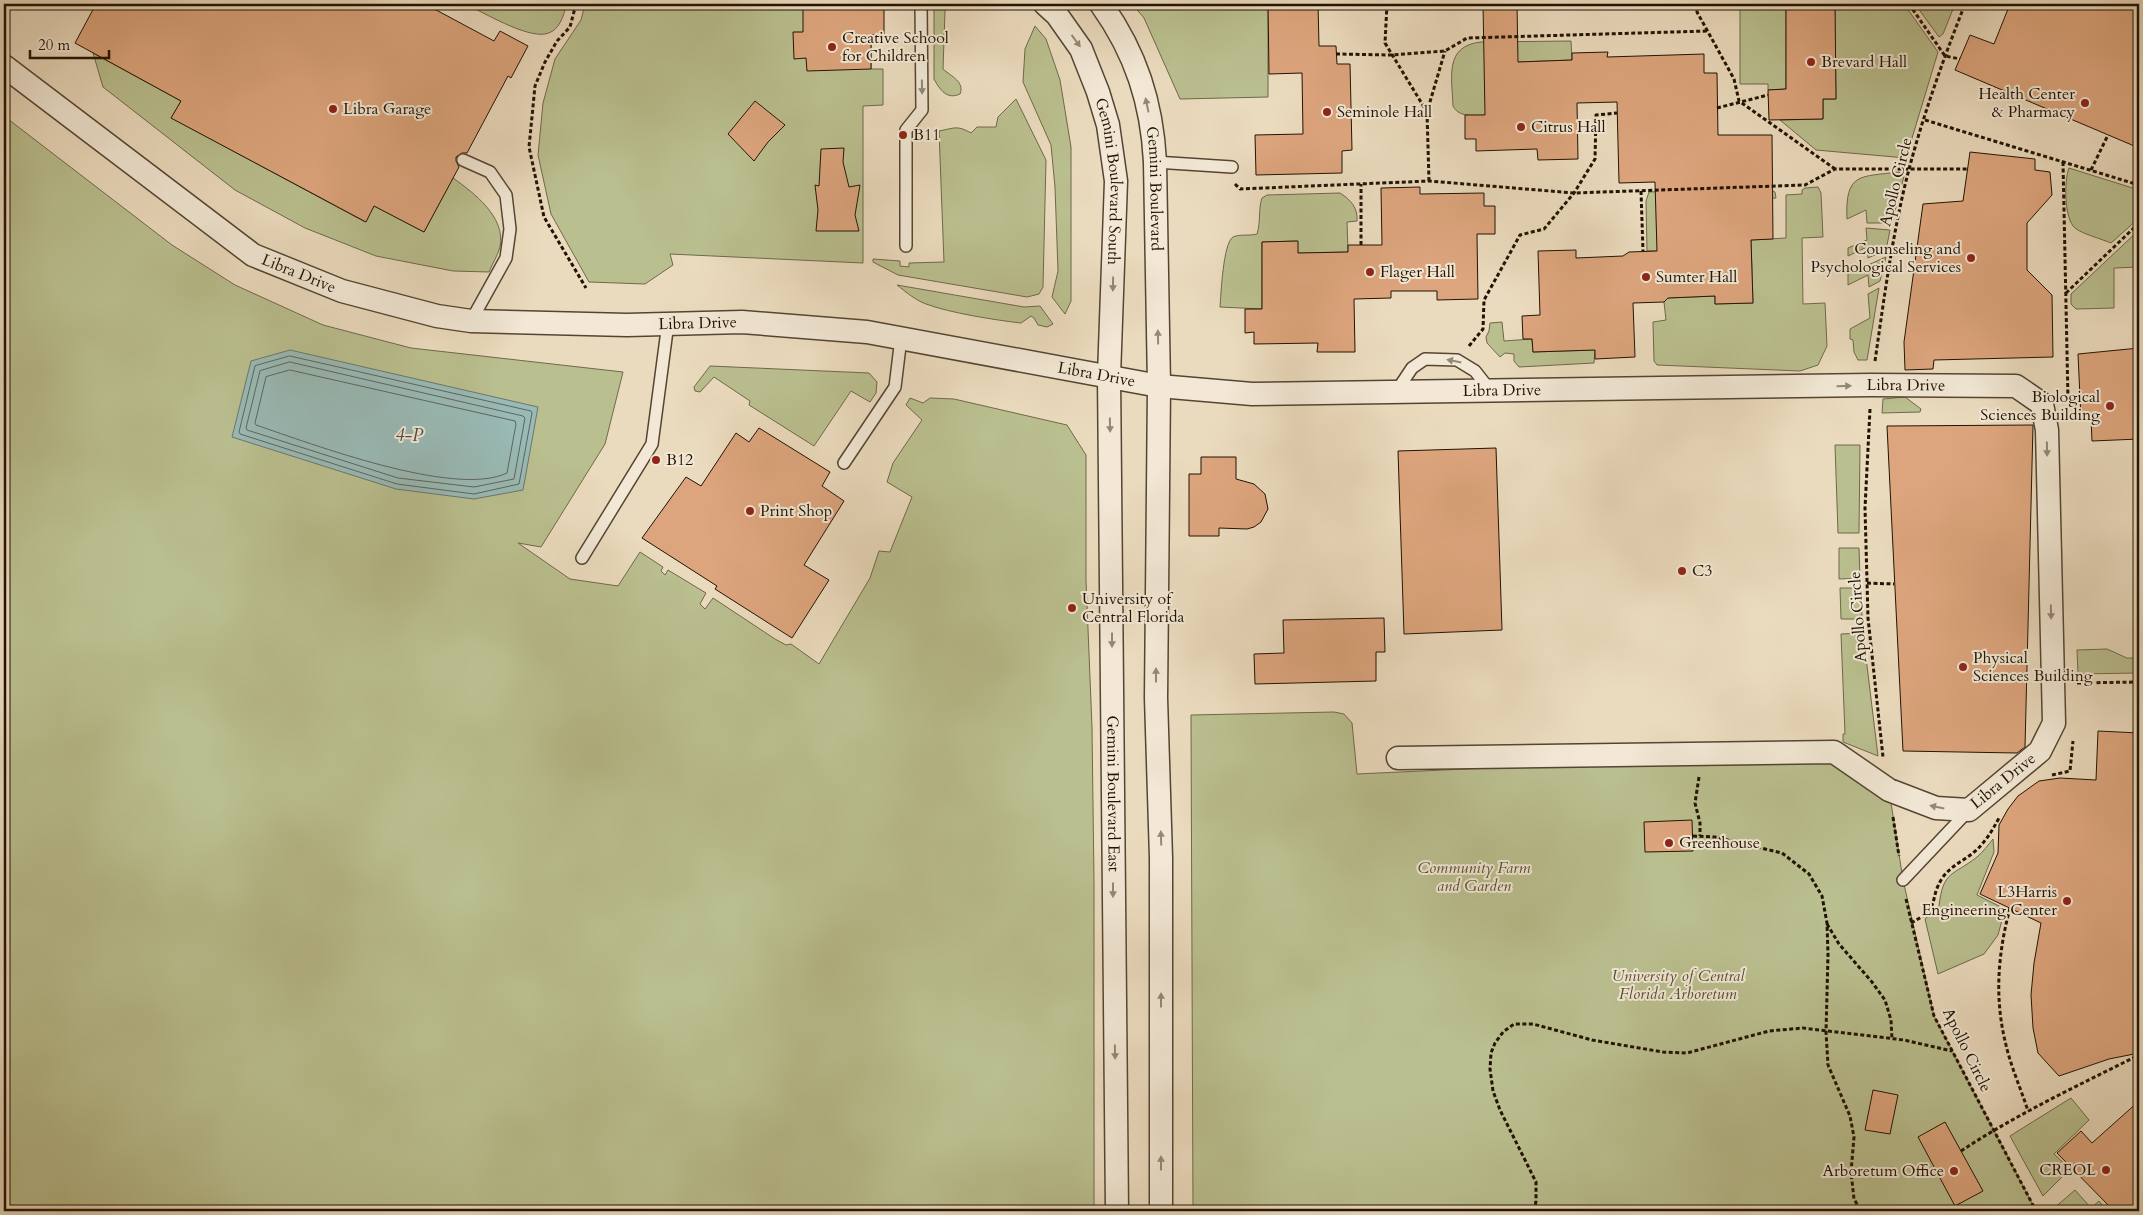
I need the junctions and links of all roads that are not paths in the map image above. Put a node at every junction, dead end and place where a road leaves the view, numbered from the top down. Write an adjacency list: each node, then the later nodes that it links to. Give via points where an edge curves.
1 (921, 4): 8 (lane, one-way to 8, via 922,110 906,130)
2 (1045, 4): 12 (street, Gemini Boulevard South, one-way to 12, via 1081,49 1108,125 1116,180)
3 (1101, 4): 6 (street, Gemini Boulevard, one-way to 3, via 1144,88 1126,42)
4 (4, 66): 9 (street, Libra Drive, via 253,255 342,292 437,316)
5 (463, 160): 9 (lane, via 490,172 506,195 510,229 506,258)
6 (1155, 162): 7 (lane); 13 (street, Gemini Boulevard, one-way to 6)
7 (1232, 167)
8 (906, 246)
9 (471, 321): 10 (street, Libra Drive)
10 (668, 323): 11 (street, Libra Drive, via 742,322 867,332); 17 (lane, via 652,444)
11 (901, 338): 12 (street, Libra Drive); 16 (lane, via 895,387)
12 (1109, 376): 13 (street, Libra Drive); 21 (street, Gemini Boulevard East, one-way to 21)
13 (1159, 386): 15 (street, Libra Drive, via 1252,394); 22 (street, one-way to 13, via 1161,858 1156,698)
14 (1490, 390): 15 (street, Libra Drive); 15 (lane, one-way to 15, via 1475,371 1457,360 1424,359 1412,368); 19 (street, Libra Drive, one-way to 19, via 2016,386 2042,404 2047,430 2054,723 2040,751)
15 (1396, 392)
16 (844, 463)
17 (582, 558)
18 (1398, 758): 19 (street, Libra Drive, one-way to 18, via 1936,808 1889,790 1834,752)
19 (1969, 810): 20 (lane)
20 (1903, 880)
21 (1117, 1211)
22 (1162, 1211)

